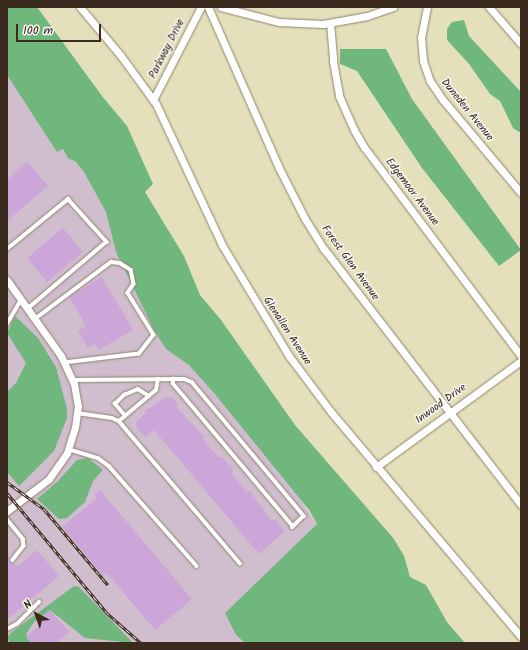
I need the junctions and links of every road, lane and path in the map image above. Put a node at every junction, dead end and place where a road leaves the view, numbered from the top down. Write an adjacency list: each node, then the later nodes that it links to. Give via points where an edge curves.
1 (80, 7): 10 (street, Glenallen Avenue)
2 (201, 7): 10 (street, Parkway Drive)
3 (208, 7): 25 (street, Forest Glen Avenue, via 279,168 305,219 324,249)
4 (221, 7): 8 (street, via 278,22)
5 (393, 7): 8 (street, via 367,16)
6 (427, 7): 11 (street, Duneden Avenue, via 421,37 423,61 430,81 442,100)
7 (489, 7): 9 (street)
8 (330, 23): 18 (street, Edgemoor Avenue, via 339,96 354,130 364,147)
9 (521, 44)
10 (153, 100): 30 (street, Glenallen Avenue, via 222,245 265,320 306,380)
11 (521, 193)
12 (7, 249): 15 (lane, via 68,198 107,242)
13 (8, 283): 14 (street)
14 (22, 300): 15 (street); 17 (lane)
15 (28, 309): 16 (street)
16 (36, 319): 20 (street); 20 (lane, via 111,262 120,263 131,270 134,284 128,293 154,335 138,354)
17 (7, 324)
18 (521, 356)
19 (521, 361): 25 (street, Inwood Drive)
20 (65, 363): 23 (street)
21 (158, 379): 22 (lane); 23 (lane); 24 (lane, via 156,390)
22 (173, 379): 22 (lane, via 192,382 304,516 293,527 173,384)
23 (72, 380): 26 (street, via 78,406)
24 (149, 396): 27 (lane); 27 (lane, via 138,389 124,394 115,404)
25 (448, 412): 30 (street, Inwood Drive); 31 (street, Forest Glen Avenue)
26 (77, 413): 28 (lane, via 112,418); 29 (street)
27 (125, 416): 28 (lane)
28 (119, 422): 35 (lane)
29 (68, 449): 32 (street, via 49,479); 36 (lane, via 98,458 109,466)
30 (376, 467): 39 (street, Glenallen Avenue)
31 (521, 505)
32 (7, 511)
33 (7, 519): 34 (lane, via 23,539 24,546)
34 (13, 560)
35 (240, 563)
36 (197, 566)
37 (39, 602): 38 (lane, via 17,624)
38 (7, 629)
39 (521, 637)

